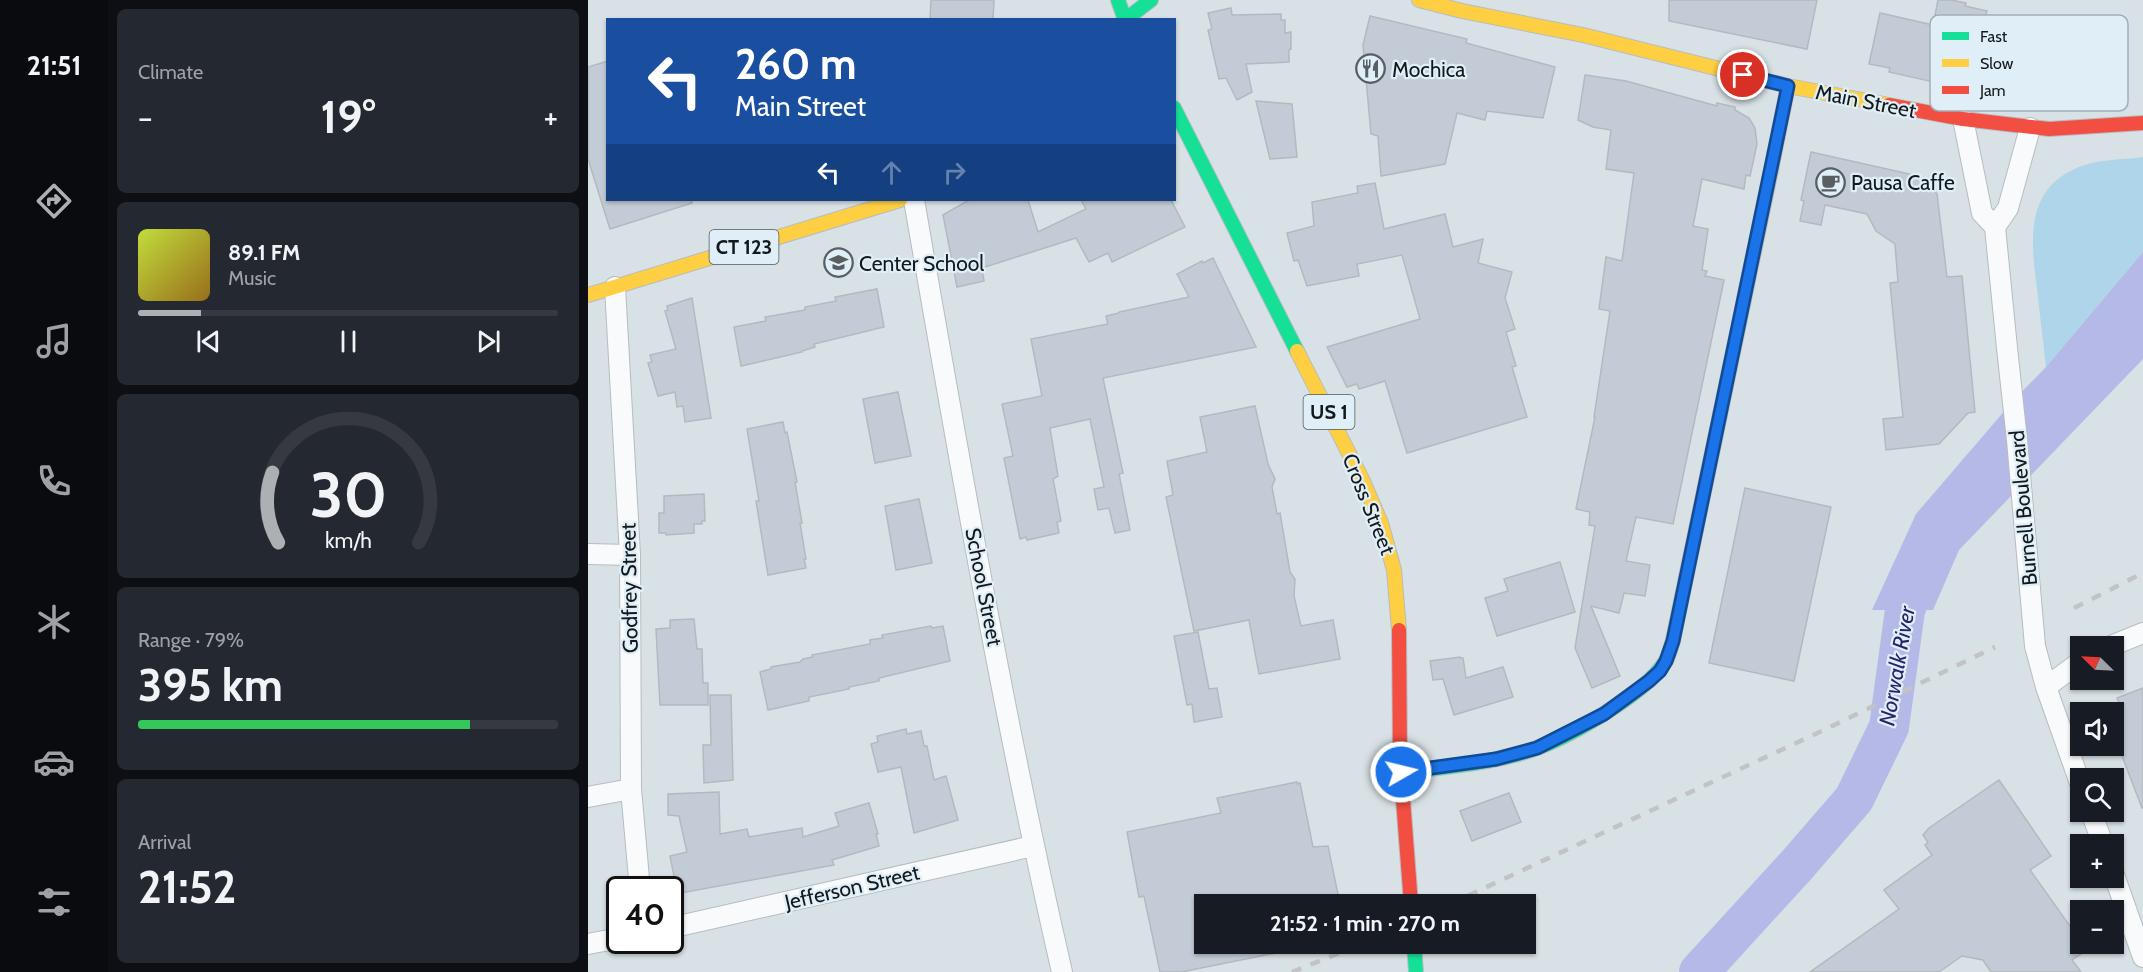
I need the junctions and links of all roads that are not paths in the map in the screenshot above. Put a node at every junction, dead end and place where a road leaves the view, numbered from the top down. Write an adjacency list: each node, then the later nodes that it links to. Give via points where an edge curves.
1 (1118, 0): 4 (main road)
2 (1151, 0): 5 (main road)
3 (1419, 0): 6 (main road, Main Street)
4 (1124, 18)
5 (1128, 18)
6 (1788, 86): 8 (main road, Main Street); 23 (main road, via 1666,661 1649,681 1604,714 1537,748 1496,759)
7 (1176, 112): 23 (main road, Cross Street / US 1, via 1362,479 1381,524 1394,570 1398,603)
8 (1963, 119): 10 (main road, Main Street); 13 (street, Burnell Boulevard, via 1982,213)
9 (2143, 123): 10 (main road, Main Street)
10 (2030, 128): 13 (street, via 2008,208)
11 (897, 201): 14 (main road, CT 123)
12 (914, 201): 26 (street, School Street)
13 (1995, 226): 21 (street, Burnell Boulevard, bridge, via 2035,646)
14 (615, 287): 15 (main road, CT 123); 17 (street, Godfrey Street)
15 (588, 296)
16 (588, 554): 17 (street)
17 (630, 555): 24 (street, Godfrey Street)
18 (2143, 633): 19 (street)
19 (2124, 641)
20 (2070, 669): 21 (street)
21 (2046, 687): 22 (street, Burnell Boulevard)
22 (2075, 768)
23 (1401, 772): 29 (main road, Cross Street / US 1)
24 (631, 789): 25 (street); 27 (street, Godfrey Street)
25 (588, 796)
26 (1033, 846): 30 (street, Jefferson Street); 35 (street, School Street)
27 (639, 876)
28 (2119, 888): 34 (street)
29 (1410, 894)
30 (684, 925)
31 (606, 941): 32 (street)
32 (588, 944)
33 (1415, 954): 36 (main road)
34 (2143, 957)
35 (1062, 972)
36 (1416, 972)

